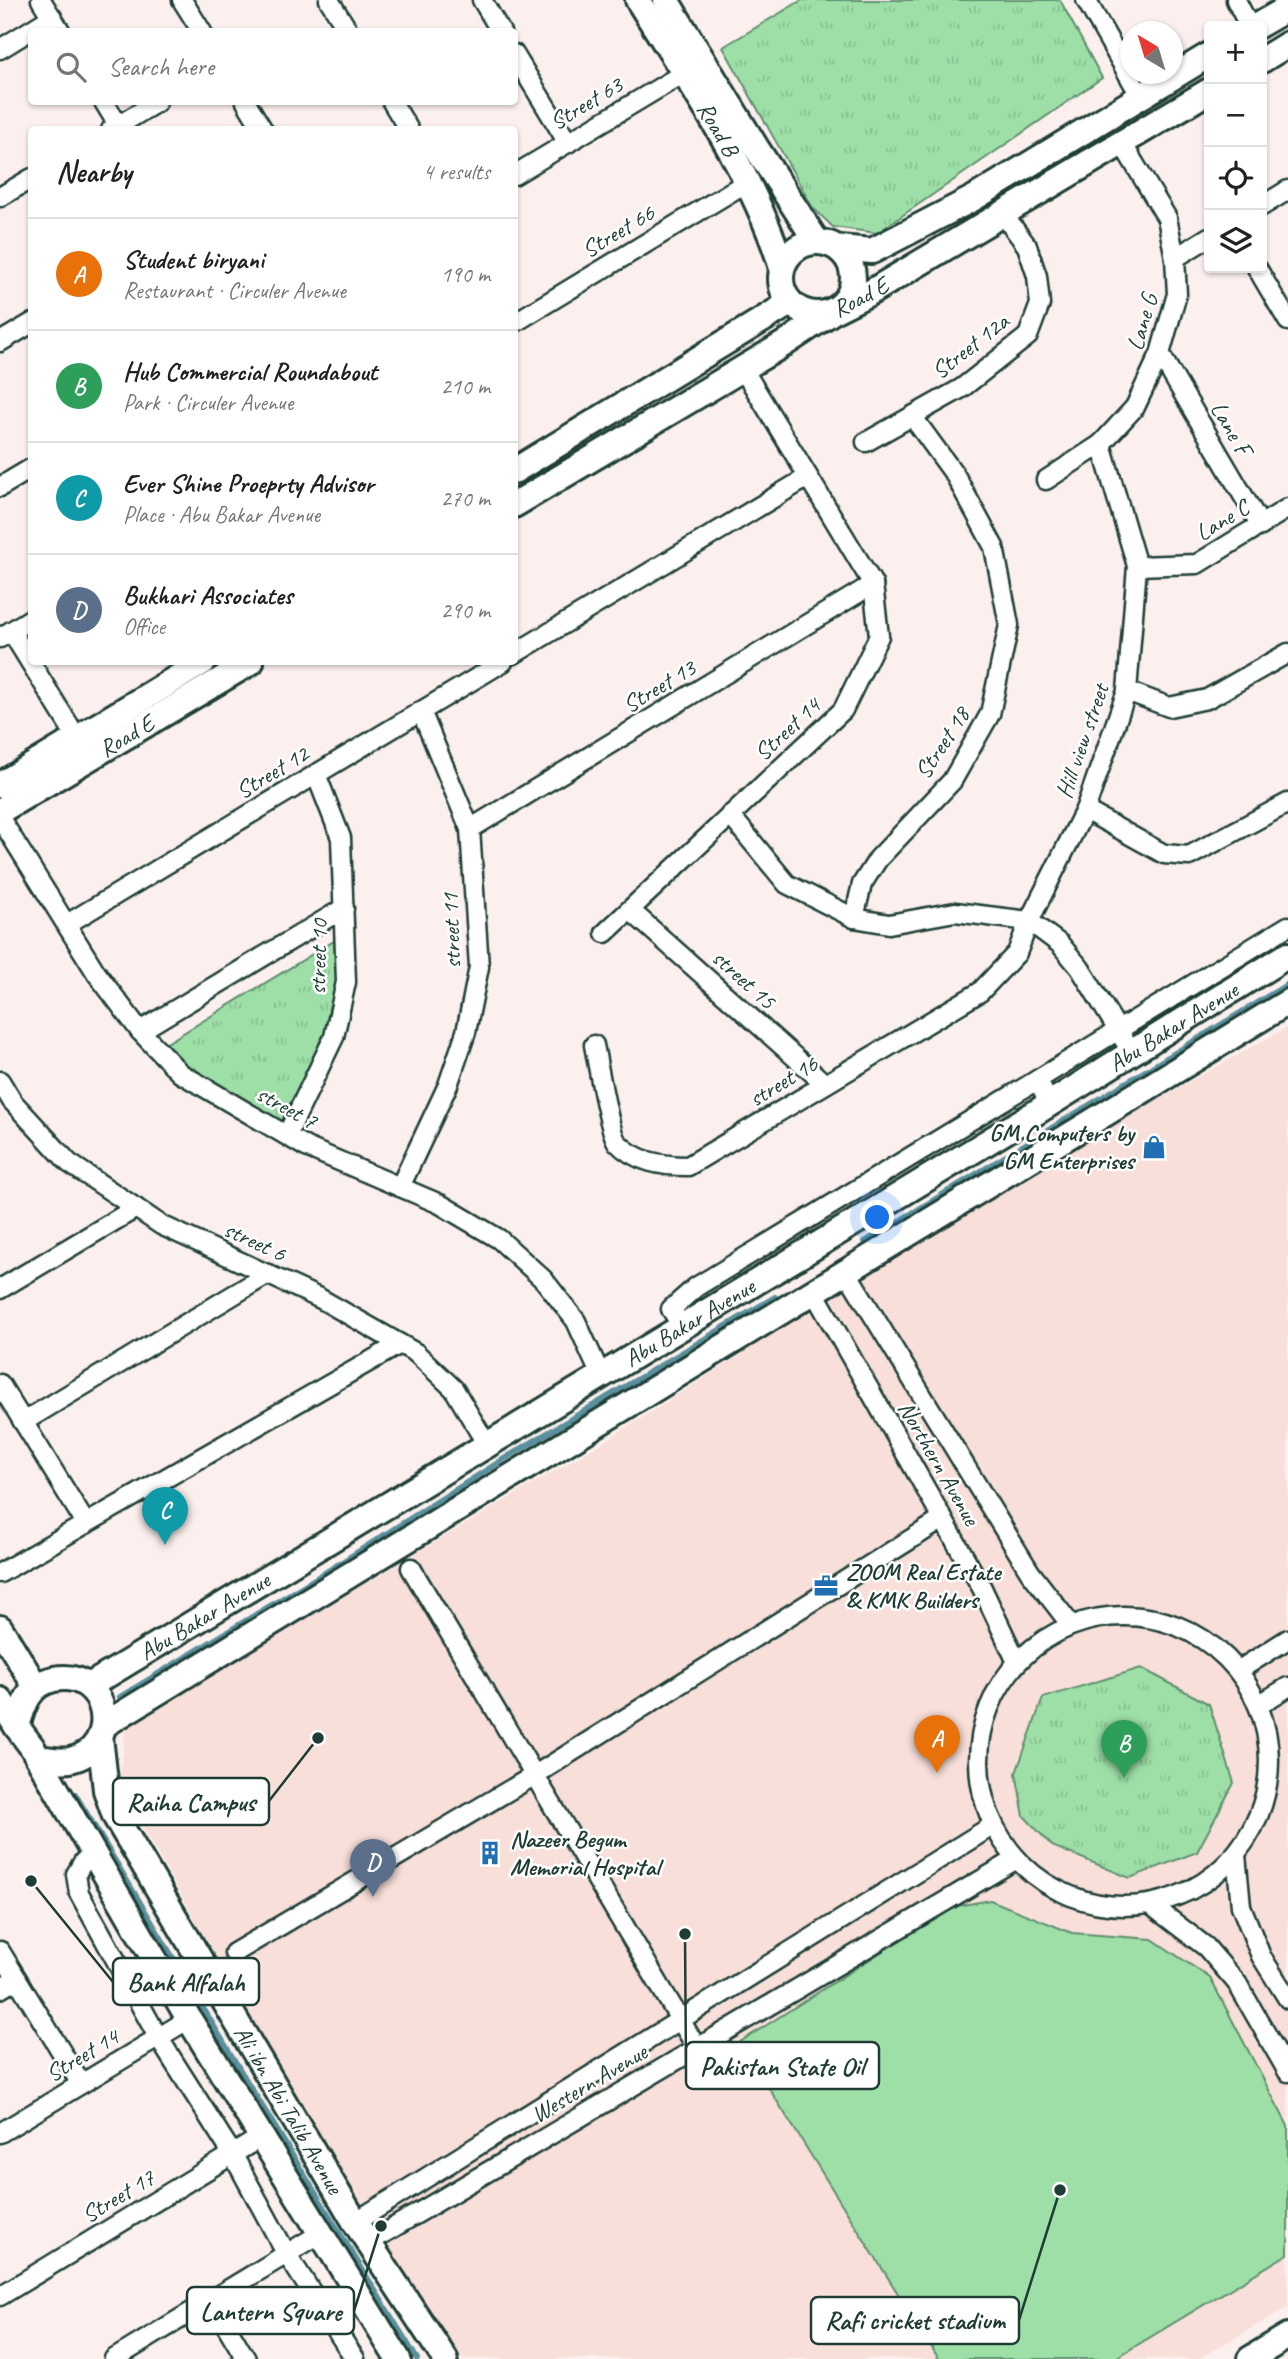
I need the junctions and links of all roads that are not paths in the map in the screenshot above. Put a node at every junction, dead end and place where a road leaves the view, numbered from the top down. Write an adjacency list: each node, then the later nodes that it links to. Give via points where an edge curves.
1 (41, 0): 12 (street)
2 (182, 0): 13 (street)
3 (329, 0): 14 (street)
4 (482, 0): 15 (street)
5 (638, 0): 22 (main road, Road B)
6 (666, 0): 43 (main road, Road B, via 757,149)
7 (1086, 0): 24 (street)
8 (1236, 0): 10 (street)
9 (1288, 8): 11 (main road)
10 (1246, 21)
11 (1266, 21)
12 (56, 24)
13 (200, 28)
14 (346, 28)
15 (499, 28)
16 (28, 36): 18 (street)
17 (1288, 44): 19 (main road)
18 (0, 49)
19 (1267, 57)
20 (1204, 58): 24 (main road, Road E)
21 (518, 61): 33 (street)
22 (684, 74): 33 (street, Street 63); 37 (main road, Road B)
23 (1204, 94): 34 (main road, Road E)
24 (1141, 97): 43 (main road, Road E, via 974,198 872,251)
25 (105, 105): 29 (street)
26 (152, 105): 30 (street)
27 (248, 105): 31 (street)
28 (393, 105): 32 (street)
29 (115, 126)
30 (117, 126)
31 (261, 126)
32 (406, 126)
33 (568, 143): 35 (street, Street 63)
34 (1122, 143): 41 (main road, Road E); 44 (street, Lane G, via 1167,218)
35 (518, 173)
36 (28, 180): 39 (street)
37 (747, 182): 45 (main road, Road B, via 772,234); 49 (street, Street 66)
38 (1288, 190): 40 (street)
39 (0, 197)
40 (1267, 203)
41 (1003, 214): 48 (main road, Road E); 55 (street, Street 12a, via 1027,246 1037,276 1040,304 1028,336 962,388)
42 (1204, 240): 44 (street)
43 (828, 245): 45 (main road, via 805,244 795,249); 48 (main road, via 847,257 853,268 851,292)
44 (1175, 258): 53 (street, Lane G, via 1177,294)
45 (782, 268): 47 (main road, via 783,292)
46 (1260, 273): 50 (street)
47 (790, 303): 48 (main road, via 811,314); 58 (main road)
48 (835, 310): 54 (main road, Road E)
49 (518, 321)
50 (1288, 321)
51 (28, 325): 52 (street)
52 (0, 342)
53 (1160, 354): 57 (street, Lane G, via 1135,407); 65 (street, Lane F)
54 (743, 369): 60 (street, Street 14); 63 (main road, Road E)
55 (912, 416): 56 (street, Street 12a); 88 (street, Street 18, via 956,475 994,547 1009,625 990,713 952,781 878,859 862,884)
56 (866, 442)
57 (1101, 444): 61 (street, Lane G); 66 (street, Hill view street)
58 (518, 469)
59 (28, 470): 62 (street)
60 (808, 477): 67 (street, Street 14); 70 (street)
61 (1046, 480)
62 (2, 481)
63 (518, 503)
64 (1288, 508): 65 (street, Lane C)
65 (1261, 526): 66 (street, Lane C, via 1197,564)
66 (1137, 566): 75 (street, Hill view street)
67 (873, 584): 83 (street, Street 14, via 879,636 843,710); 85 (street, Street 13)
68 (28, 620): 69 (street)
69 (6, 634): 77 (street)
70 (518, 652)
71 (1288, 653): 75 (street, via 1207,699 1169,707)
72 (198, 665): 77 (main road, Road E)
73 (246, 665): 82 (main road, Road E)
74 (498, 665): 76 (street, Street 12)
75 (1127, 691): 81 (street, Hill view street)
76 (421, 711): 78 (street, Street 12); 85 (street, street 11)
77 (77, 738): 79 (main road, Road E)
78 (316, 774): 86 (street, street 10, via 341,838); 90 (street, Street 12)
79 (0, 785)
80 (1288, 803): 81 (street, via 1189,856 1164,854)
81 (1085, 810): 89 (street, Hill view street)
82 (0, 811)
83 (730, 815): 87 (street, Street 14); 88 (street, via 787,884)
84 (0, 818): 90 (street, street 7)
85 (470, 829): 105 (street, street 11, via 479,967 466,1032 448,1085)
86 (344, 908): 96 (street); 104 (street, street 10, via 346,982 334,1037)
87 (630, 910): 92 (street, Street 14); 101 (street, street 15)
88 (854, 918): 89 (street, via 889,924 956,912)
89 (1029, 922): 95 (street, via 1060,944 1080,968); 101 (street, street 16, via 1017,953 980,992)
90 (67, 924): 96 (street, street 7)
91 (1288, 926): 95 (street)
92 (605, 933)
93 (1288, 956): 98 (main road, Abu Bakar Avenue)
94 (1288, 1002): 107 (main road, Abu Bakar Avenue)
95 (1118, 1030): 98 (street); 99 (street)
96 (140, 1031): 104 (street, street 7, via 180,1073)
97 (594, 1045): 101 (street, street 16, via 615,1140 633,1155 664,1166 688,1166)
98 (1132, 1053): 103 (main road, Abu Bakar Avenue)
99 (1037, 1080): 103 (street); 111 (street, via 696,1287 671,1309)
100 (0, 1081): 102 (street, street 6)
101 (825, 1084)
102 (6, 1104): 106 (street, street 6, via 69,1163)
103 (1050, 1104): 111 (main road, Abu Bakar Avenue)
104 (287, 1135): 105 (street, street 7)
105 (400, 1187): 113 (street, street 7, via 440,1204 499,1239 544,1280 576,1321)
106 (136, 1208): 108 (street, street 6, via 161,1225); 109 (street)
107 (846, 1271): 110 (main road, Abu Bakar Avenue); 121 (street, Northern Avenue, via 1030,1573)
108 (268, 1274): 112 (street, street 6); 115 (street)
109 (0, 1289)
110 (814, 1292): 117 (street, Northern Avenue); 132 (main road, Abu Bakar Avenue)
111 (682, 1326): 113 (main road, Abu Bakar Avenue)
112 (400, 1344): 116 (street, street 6, via 454,1389); 118 (street)
113 (601, 1376): 116 (main road, Abu Bakar Avenue)
114 (0, 1384): 115 (street)
115 (23, 1422): 118 (street)
116 (486, 1445): 126 (main road, Abu Bakar Avenue)
117 (943, 1519): 124 (street, Northern Avenue); 134 (street)
118 (86, 1524): 120 (street)
119 (411, 1568): 134 (street)
120 (0, 1573)
121 (1071, 1625): 124 (street); 125 (street, via 1116,1615 1162,1620 1205,1639)
122 (0, 1628): 127 (main road)
123 (1288, 1639): 125 (street)
124 (1017, 1662): 135 (street, via 992,1698 979,1741 979,1785)
125 (1239, 1670): 130 (street)
126 (89, 1686): 127 (main road, via 62,1677); 132 (main road, via 101,1703)
127 (36, 1687): 131 (main road, via 27,1697)
128 (1288, 1687): 130 (street)
129 (0, 1700): 131 (main road)
130 (1260, 1704): 136 (street, via 1270,1743 1269,1783 1258,1821)
131 (17, 1727): 133 (main road)
132 (102, 1731): 133 (main road, via 81,1756); 154 (main road, Ali ibn Abi Talib Avenue, via 106,1790 115,1815)
133 (38, 1758): 137 (main road, Ali ibn Abi Talib Avenue)
134 (535, 1775): 141 (street); 146 (street)
135 (992, 1826): 138 (street); 146 (street, Western Avenue)
136 (1236, 1855): 139 (street, via 1198,1888); 144 (street, via 1241,1906 1261,1956)
137 (93, 1856): 145 (main road, Ali ibn Abi Talib Avenue); 147 (street, via 76,1874 79,1893)
138 (1015, 1860): 139 (street, via 1054,1891 1101,1906); 148 (street, Western Avenue)
139 (1151, 1905): 149 (street, via 1206,1947 1237,1983)
140 (0, 1951): 142 (street)
141 (234, 1954)
142 (17, 1979): 143 (street); 150 (street)
143 (0, 1989)
144 (1288, 1999)
145 (189, 2019): 147 (street, Street 14); 152 (main road, Ali ibn Abi Talib Avenue)
146 (681, 2020): 148 (street); 154 (street, Western Avenue)
147 (159, 2037): 150 (street, Street 14); 153 (street)
148 (697, 2048): 156 (street, Western Avenue)
149 (1288, 2073)
150 (81, 2084): 151 (street, Street 14)
151 (0, 2133)
152 (261, 2137): 153 (street, Street 17); 155 (main road, Ali ibn Abi Talib Avenue)
153 (233, 2154): 157 (street); 158 (street, Street 17)
154 (355, 2222): 156 (main road, Ali ibn Abi Talib Avenue)
155 (321, 2232): 157 (street); 164 (main road, Ali ibn Abi Talib Avenue)
156 (369, 2242): 165 (main road, Ali ibn Abi Talib Avenue)
157 (286, 2253): 159 (street); 163 (street)
158 (0, 2296)
159 (211, 2300): 161 (street); 162 (street)
160 (1288, 2336): 166 (main road)
161 (114, 2359)
162 (246, 2359)
163 (355, 2359)
164 (398, 2359)
165 (445, 2359)
166 (1250, 2359)

